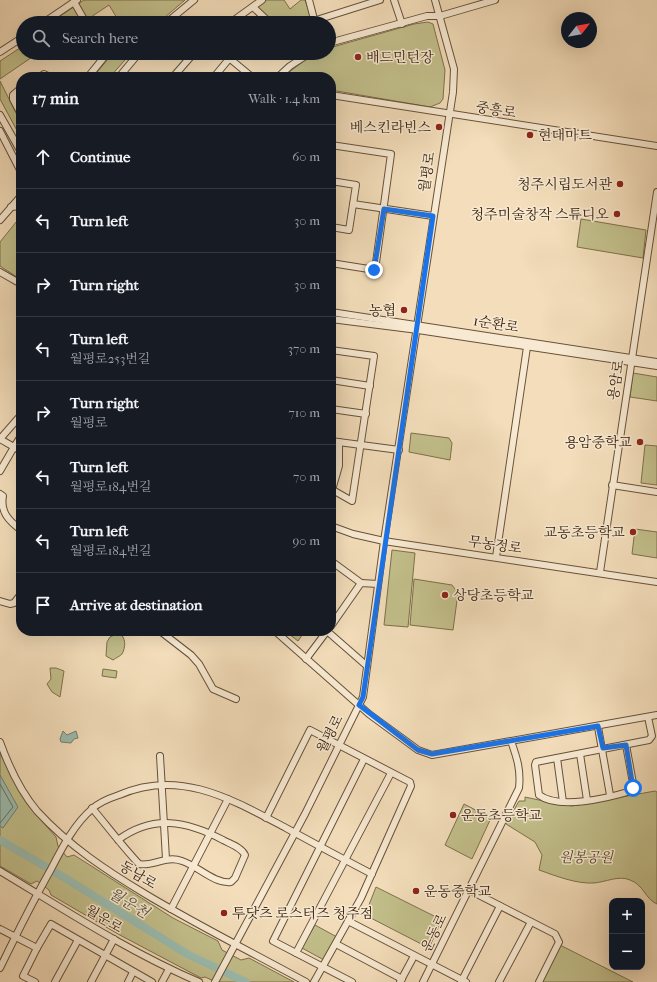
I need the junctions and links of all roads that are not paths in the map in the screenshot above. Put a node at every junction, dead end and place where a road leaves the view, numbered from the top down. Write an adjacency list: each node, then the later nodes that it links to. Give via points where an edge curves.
1 (194, 0): 13 (street)
2 (262, 0): 10 (street)
3 (309, 0): 16 (street)
4 (380, 0): 17 (street)
5 (394, 0): 19 (street)
6 (435, 0): 18 (street, 월평로)
7 (495, 0): 9 (street)
8 (76, 1): 11 (street); 12 (street)
9 (476, 3): 18 (street)
10 (252, 7): 14 (street); 15 (street)
11 (54, 16)
12 (83, 16)
13 (175, 16)
14 (240, 16)
15 (262, 16)
16 (314, 16)
17 (330, 16)
18 (440, 16): 19 (street, via 427,16); 38 (street, 월평로, via 454,69 453,92)
19 (402, 24): 20 (street)
20 (336, 41)
21 (16, 42): 22 (street)
22 (0, 52)
23 (102, 60): 29 (street)
24 (133, 60): 30 (street)
25 (188, 60): 31 (street)
26 (228, 60): 32 (street)
27 (232, 60): 33 (street)
28 (299, 60): 34 (street)
29 (92, 72)
30 (123, 72)
31 (177, 72)
32 (218, 72)
33 (246, 72)
34 (283, 72)
35 (16, 92): 37 (street, via 13,99)
36 (336, 96): 38 (street, 중흥로)
37 (16, 105)
38 (448, 114): 43 (street, 중흥로); 52 (street, 월평로)
39 (0, 115): 41 (street)
40 (0, 131): 44 (street)
41 (16, 142)
42 (336, 146): 51 (street, via 392,154)
43 (657, 146)
44 (16, 162)
45 (336, 182): 48 (street, via 356,185)
46 (657, 192): 63 (street, 용암로)
47 (16, 202): 50 (street)
48 (353, 204): 51 (street); 54 (street, via 349,230)
49 (16, 206): 50 (street)
50 (11, 207): 53 (street)
51 (384, 209): 52 (street); 55 (street, via 374,270)
52 (433, 216): 60 (street, 월평로)
53 (0, 220)
54 (336, 228)
55 (336, 265)
56 (0, 272): 57 (street)
57 (16, 281)
58 (336, 313): 60 (street, 1순환로)
59 (336, 319): 60 (street, 1순환로)
60 (418, 327): 61 (street, 1순환로); 63 (street, 1순환로); 76 (street, 월평로)
61 (527, 347): 63 (street, 1순환로); 86 (street)
62 (336, 351): 67 (street, via 374,356)
63 (632, 360): 64 (street, 1순환로); 65 (street, 1순환로); 79 (street, 용암로)
64 (657, 362)
65 (657, 366)
66 (336, 381): 67 (street)
67 (370, 386): 69 (street)
68 (336, 410): 69 (street)
69 (366, 414): 74 (street)
70 (16, 421): 75 (street, via 0,439)
71 (336, 441): 72 (street)
72 (339, 442): 74 (street); 78 (street)
73 (16, 444): 75 (street)
74 (361, 445): 76 (street); 80 (street, via 352,501)
75 (14, 447): 77 (street)
76 (399, 450): 85 (street, 월평로)
77 (0, 471)
78 (336, 478)
79 (612, 485): 81 (street); 88 (street, 용암로)
80 (336, 492)
81 (657, 492)
82 (0, 494): 83 (street, via 4,496 2,512)
83 (16, 526)
84 (336, 528): 85 (street, 무농정로)
85 (384, 541): 86 (street, 무농정로); 91 (street, 월평로)
86 (496, 557): 88 (street, 무농정로)
87 (336, 565): 90 (street)
88 (600, 572): 89 (street, 무농정로)
89 (657, 582)
90 (362, 583): 91 (street); 94 (street)
91 (378, 584): 100 (street, 월평로)
92 (16, 600): 93 (street, via 10,604)
93 (0, 601)
94 (336, 619)
95 (166, 636): 101 (street, via 199,664 213,689)
96 (281, 636): 99 (street)
97 (323, 636): 99 (street)
98 (333, 636): 100 (street)
99 (306, 659): 102 (street)
100 (366, 666): 102 (street, 월평로, via 363,697)
101 (236, 699)
102 (359, 705): 106 (street, via 418,750 432,754); 108 (street, 월평로)
103 (657, 715): 104 (street)
104 (648, 717): 105 (street); 109 (street, via 652,736 649,740)
105 (598, 726): 106 (street); 110 (street)
106 (511, 741): 134 (street, 운동로, via 520,774 518,788)
107 (0, 742): 126 (street, 동남로, via 8,765 20,787 37,810)
108 (338, 745): 114 (street); 122 (street, via 310,730); 125 (street, 월평로)
109 (626, 745): 110 (street); 117 (street, via 633,788 631,791)
110 (603, 748): 111 (street); 117 (street)
111 (580, 754): 113 (street); 119 (street)
112 (160, 756): 116 (street)
113 (557, 758): 120 (street); 120 (street, via 536,762 539,795)
114 (364, 759): 115 (street); 128 (street)
115 (391, 772): 130 (street); 133 (street, via 410,782 411,790)
116 (162, 784): 118 (street, via 185,785); 121 (street, via 139,787); 123 (street)
117 (610, 795): 119 (street)
118 (228, 799): 122 (street); 124 (street)
119 (587, 800): 120 (street)
120 (563, 802)
121 (92, 808): 126 (street); 127 (street)
122 (266, 818): 125 (street)
123 (163, 823): 124 (street, via 177,822); 127 (street, via 139,827); 129 (street)
124 (211, 833): 131 (street); 131 (street, via 243,851 244,860 235,878 226,883)
125 (295, 833): 128 (street); 144 (street, 월평로)
126 (67, 840): 135 (street); 137 (street, 동남로, via 103,869)
127 (118, 840): 129 (street, via 139,864)
128 (320, 846): 130 (street); 147 (street, via 273,941)
129 (166, 859): 131 (street, via 181,860)
130 (345, 860): 133 (street); 147 (street)
131 (194, 866): 137 (street)
132 (0, 870): 135 (street, 월운로)
133 (372, 874): 138 (street)
134 (469, 890): 136 (street); 150 (street, 운동로)
135 (38, 894): 141 (street); 142 (street, 월운로)
136 (500, 906): 139 (street); 156 (street)
137 (171, 909): 144 (street, 동남로)
138 (348, 921): 145 (street); 149 (street)
139 (531, 922): 169 (street); 170 (street, via 555,934 559,942)
140 (0, 929): 141 (street)
141 (16, 937): 146 (street); 152 (street)
142 (114, 939): 148 (street); 153 (street, 월운로)
143 (78, 940): 146 (street, via 51,924); 148 (street); 158 (street)
144 (236, 944): 164 (street, 월평로); 165 (street, 동남로)
145 (336, 944): 151 (street); 155 (street)
146 (37, 948): 157 (street, via 23,976)
147 (296, 953): 151 (street)
148 (104, 956): 154 (street); 159 (street)
149 (414, 956): 150 (street); 155 (street)
150 (431, 965): 156 (street); 168 (street, 운동로)
151 (323, 967): 166 (street); 167 (street)
152 (0, 968)
153 (169, 969): 162 (street); 163 (street, 월운로)
154 (133, 972): 160 (street); 161 (street)
155 (401, 980)
156 (463, 981)
157 (35, 982)
158 (55, 982)
159 (91, 982)
160 (128, 982)
161 (152, 982)
162 (162, 982)
163 (199, 982)
164 (215, 982)
165 (306, 982)
166 (314, 982)
167 (352, 982)
168 (423, 982)
169 (499, 982)
170 (539, 982)

